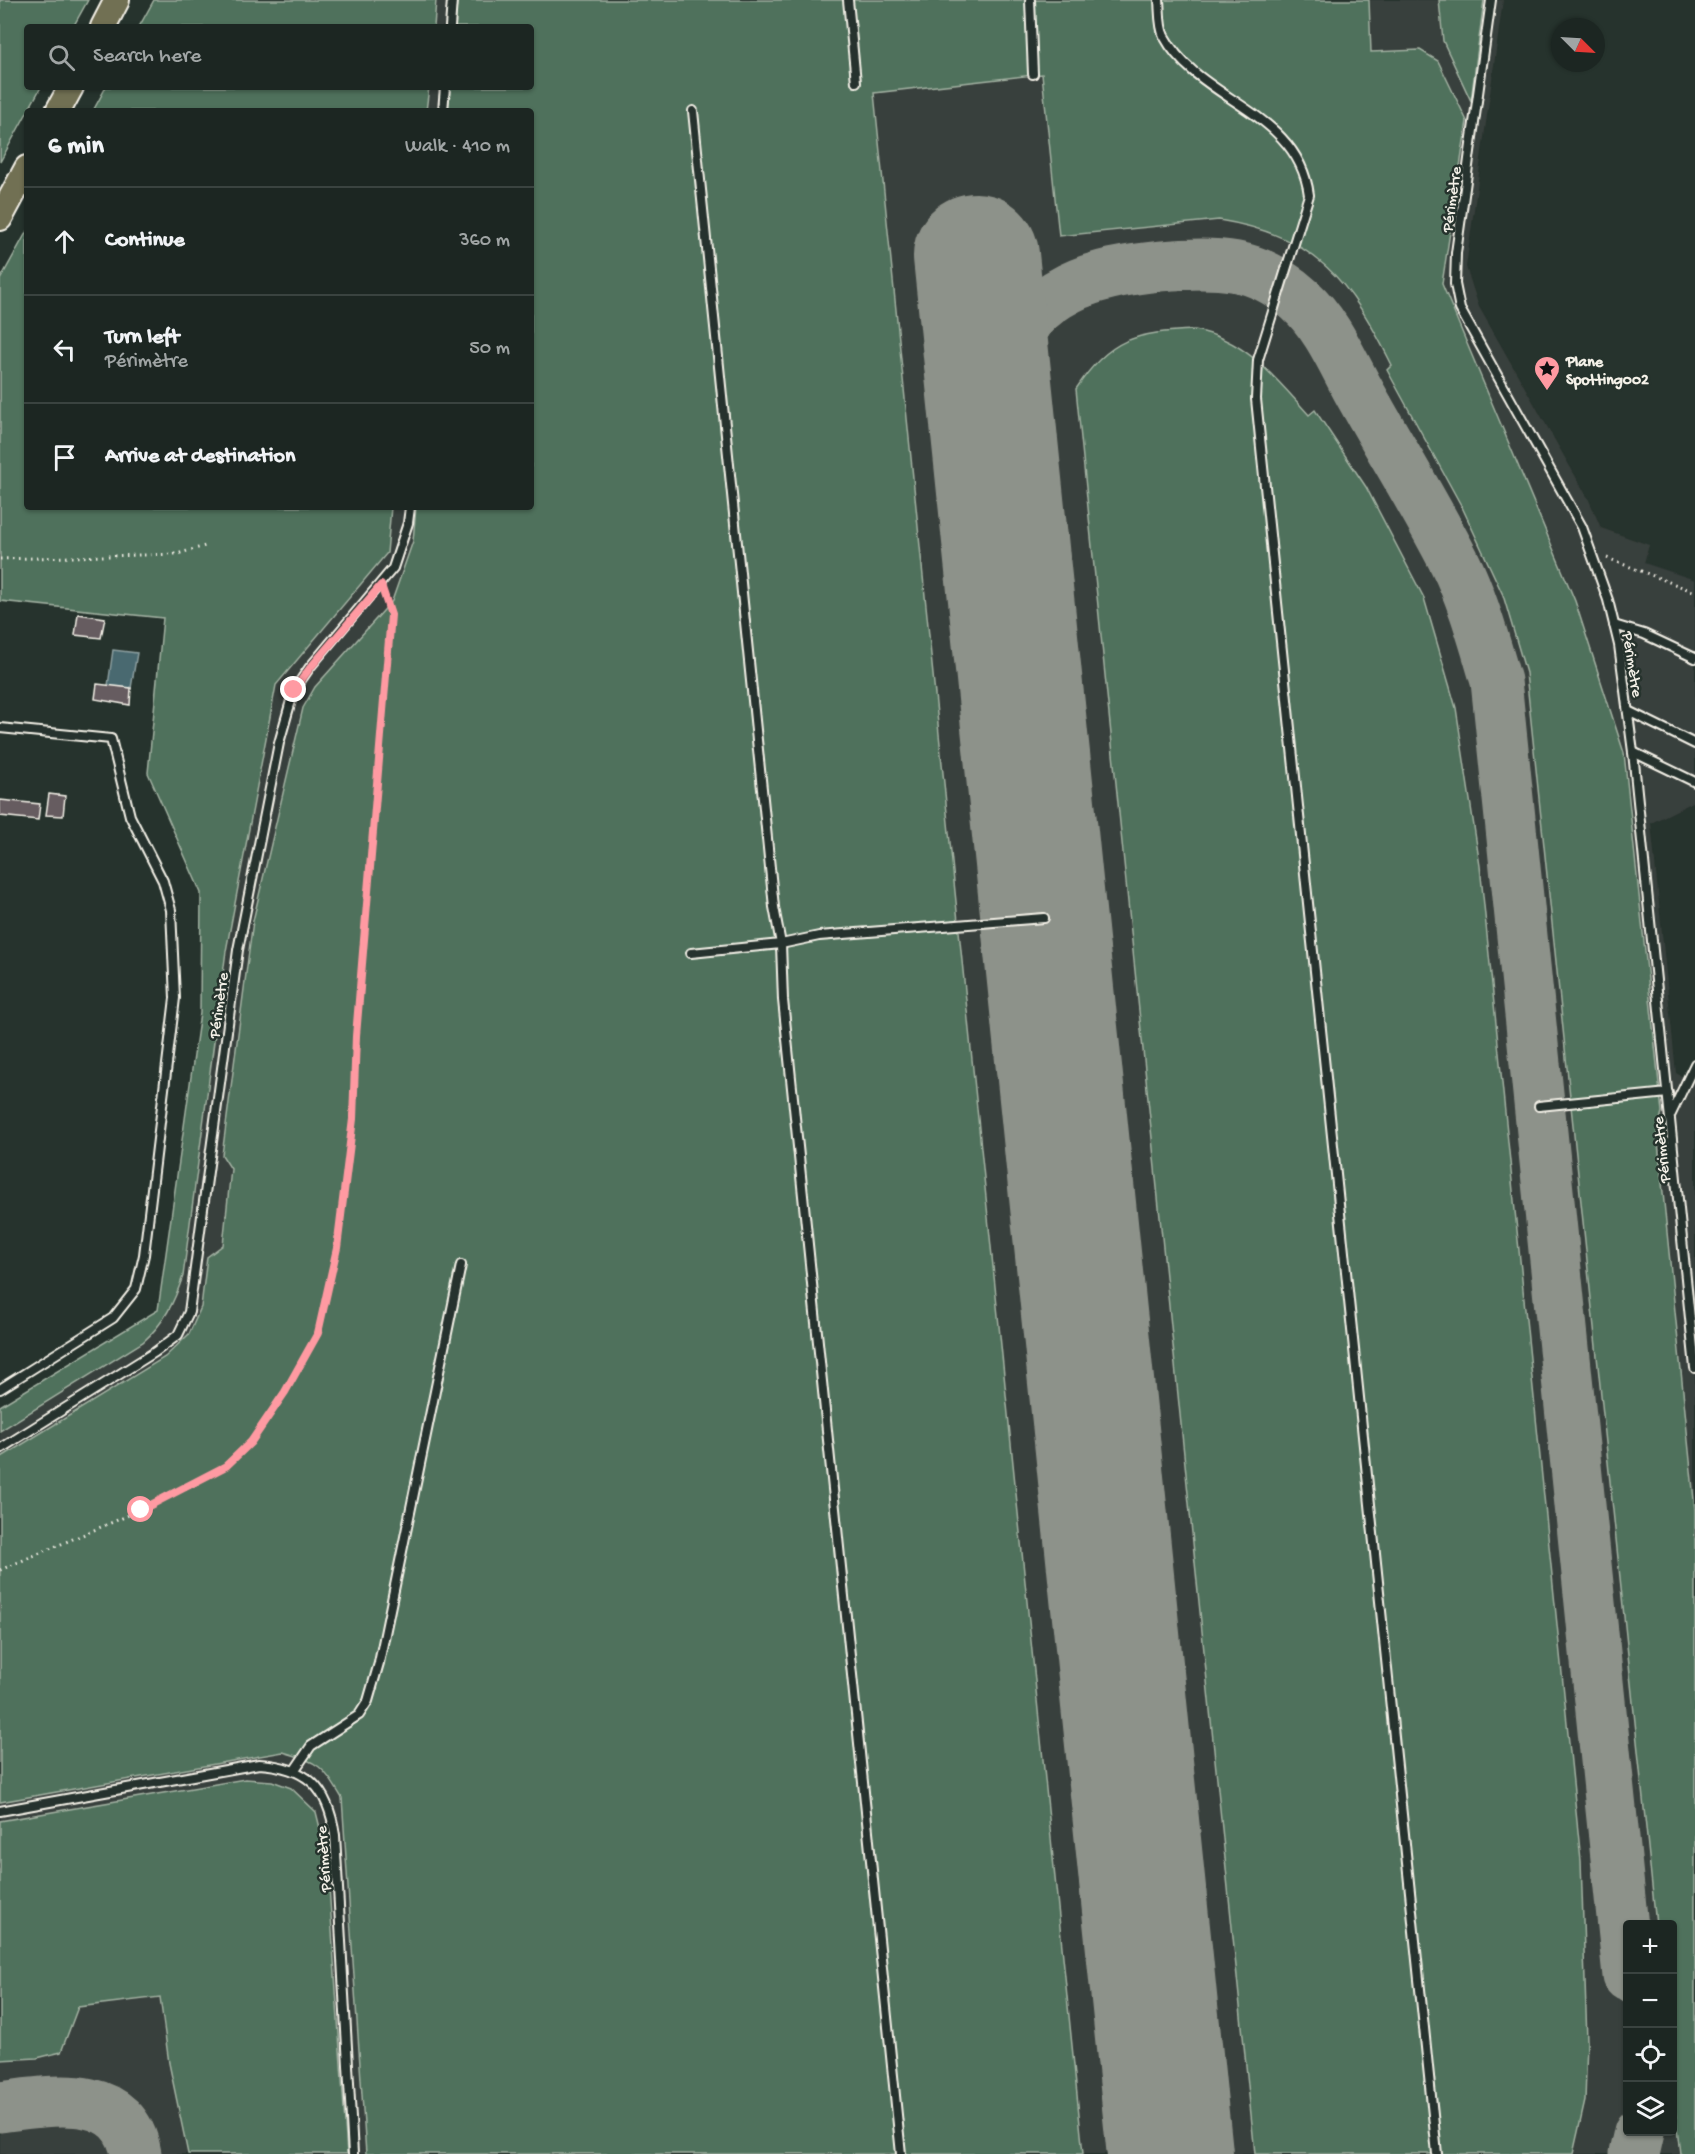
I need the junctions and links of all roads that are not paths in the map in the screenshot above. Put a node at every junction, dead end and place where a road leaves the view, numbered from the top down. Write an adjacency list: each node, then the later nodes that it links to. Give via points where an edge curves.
1 (117, 0): 7 (main road)
2 (452, 0): 8 (lane)
3 (848, 0): 10 (lane)
4 (1030, 0): 9 (lane)
5 (1159, 0): 41 (lane, via 1163,35 1180,57 1294,150 1306,174 1309,195 1258,360 1256,399)
6 (1491, 0): 19 (lane, Périmètre, via 1455,284 1460,309 1582,527)
7 (105, 24)
8 (450, 24)
9 (1033, 75)
10 (856, 82)
11 (69, 90): 13 (main road)
12 (445, 90): 14 (lane)
13 (60, 108)
14 (443, 108)
15 (693, 111): 27 (lane)
16 (24, 174): 17 (main road)
17 (0, 218)
18 (409, 510): 36 (lane, Périmètre, via 399,556 381,585 294,690 279,743 238,950 189,1312 178,1335 155,1352)
19 (1614, 625): 20 (lane); 21 (lane, Périmètre)
20 (1695, 658)
21 (1628, 711): 23 (lane); 24 (lane, Périmètre)
22 (0, 728): 35 (lane, via 111,740 130,816 163,881 171,910 175,998 144,1256 136,1288 113,1318)
23 (1695, 744)
24 (1633, 752): 25 (lane); 30 (lane, Périmètre)
25 (1695, 782)
26 (1044, 918): 27 (lane, via 819,936)
27 (781, 945): 28 (lane); 40 (lane, via 783,1000)
28 (691, 953)
29 (1695, 1064): 32 (lane)
30 (1668, 1093): 31 (lane); 32 (lane, Périmètre)
31 (1539, 1106)
32 (1670, 1116): 34 (lane, Périmètre)
33 (461, 1265): 37 (lane, via 368,1701 359,1715 310,1746)
34 (1695, 1368)
35 (0, 1389)
36 (0, 1449)
37 (294, 1771): 38 (lane, Périmètre, via 259,1764); 39 (lane, Périmètre, via 321,1791 332,1811)
38 (0, 1811)
39 (354, 2154)
40 (901, 2154)
41 (1437, 2154)

